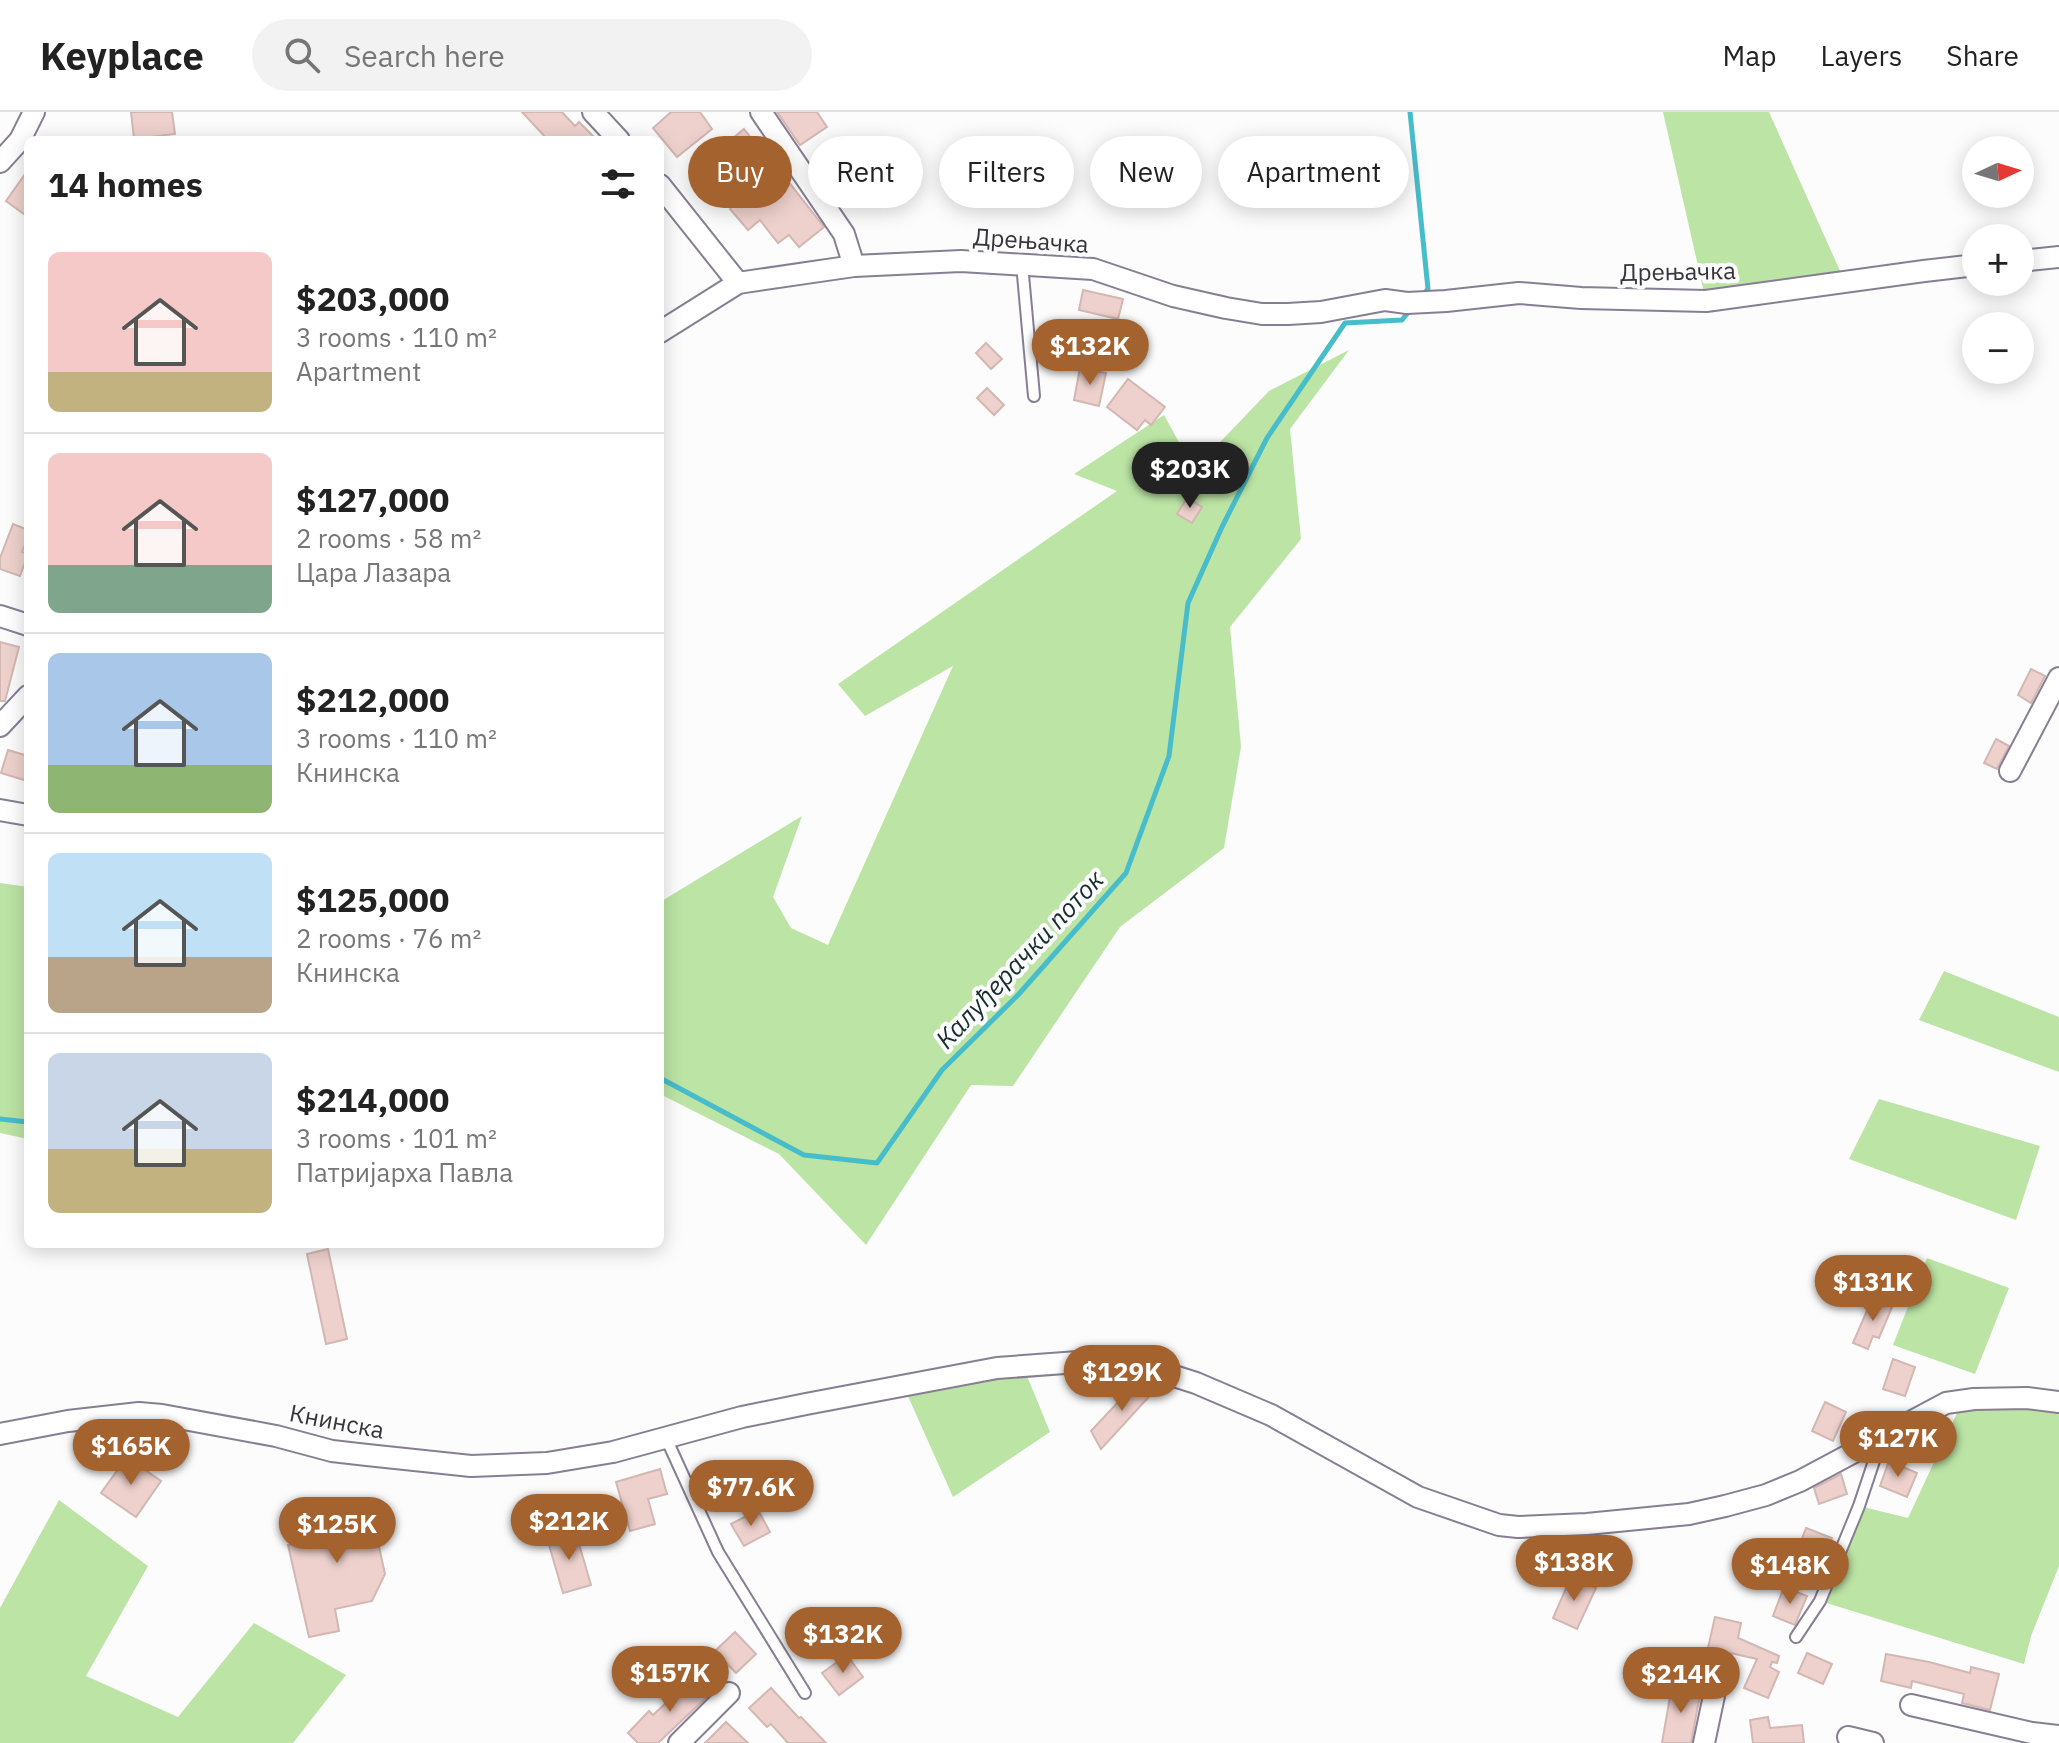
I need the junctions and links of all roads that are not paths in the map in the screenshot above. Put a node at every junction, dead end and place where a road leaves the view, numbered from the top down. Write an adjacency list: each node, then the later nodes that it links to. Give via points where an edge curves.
1 (34, 112): 5 (street, via 20,140)
2 (593, 112): 4 (street)
3 (761, 112): 10 (street, via 844,234)
4 (615, 136)
5 (0, 162)
6 (664, 190): 12 (street)
7 (2058, 257): 8 (street)
8 (2034, 260)
9 (1022, 264): 10 (street, Дрењачка); 11 (street, Дрењачка, via 1093,269 1173,296 1262,314 1519,293 1706,301); 14 (lane)
10 (854, 266): 12 (street, Дрењачка)
11 (1962, 267)
12 (738, 283): 13 (street, Дрењачка)
13 (664, 329)
14 (1034, 396)
15 (0, 616): 16 (street)
16 (24, 624)
17 (2059, 678): 20 (street)
18 (24, 700): 19 (street)
19 (0, 726)
20 (2010, 771)
21 (0, 810): 22 (street)
22 (24, 814)
23 (2059, 1402): 26 (street, Книнска, via 1987,1398 1946,1403)
24 (0, 1434): 25 (street, Книнска, via 139,1413 332,1451 471,1466 547,1463)
25 (666, 1438): 26 (street, Книнска, via 742,1417 997,1368 1078,1362 1196,1383 1271,1415 1418,1497 1518,1527 1689,1514 1766,1495); 30 (lane, via 718,1552)
26 (1873, 1443): 27 (lane, via 1875,1458 1859,1506 1820,1601)
27 (1796, 1637)
28 (1715, 1691): 35 (street)
29 (729, 1693): 34 (street)
30 (805, 1693)
31 (1911, 1705): 32 (street)
32 (2059, 1736)
33 (1848, 1737): 36 (street)
34 (679, 1743)
35 (1704, 1743)
36 (1873, 1743)

